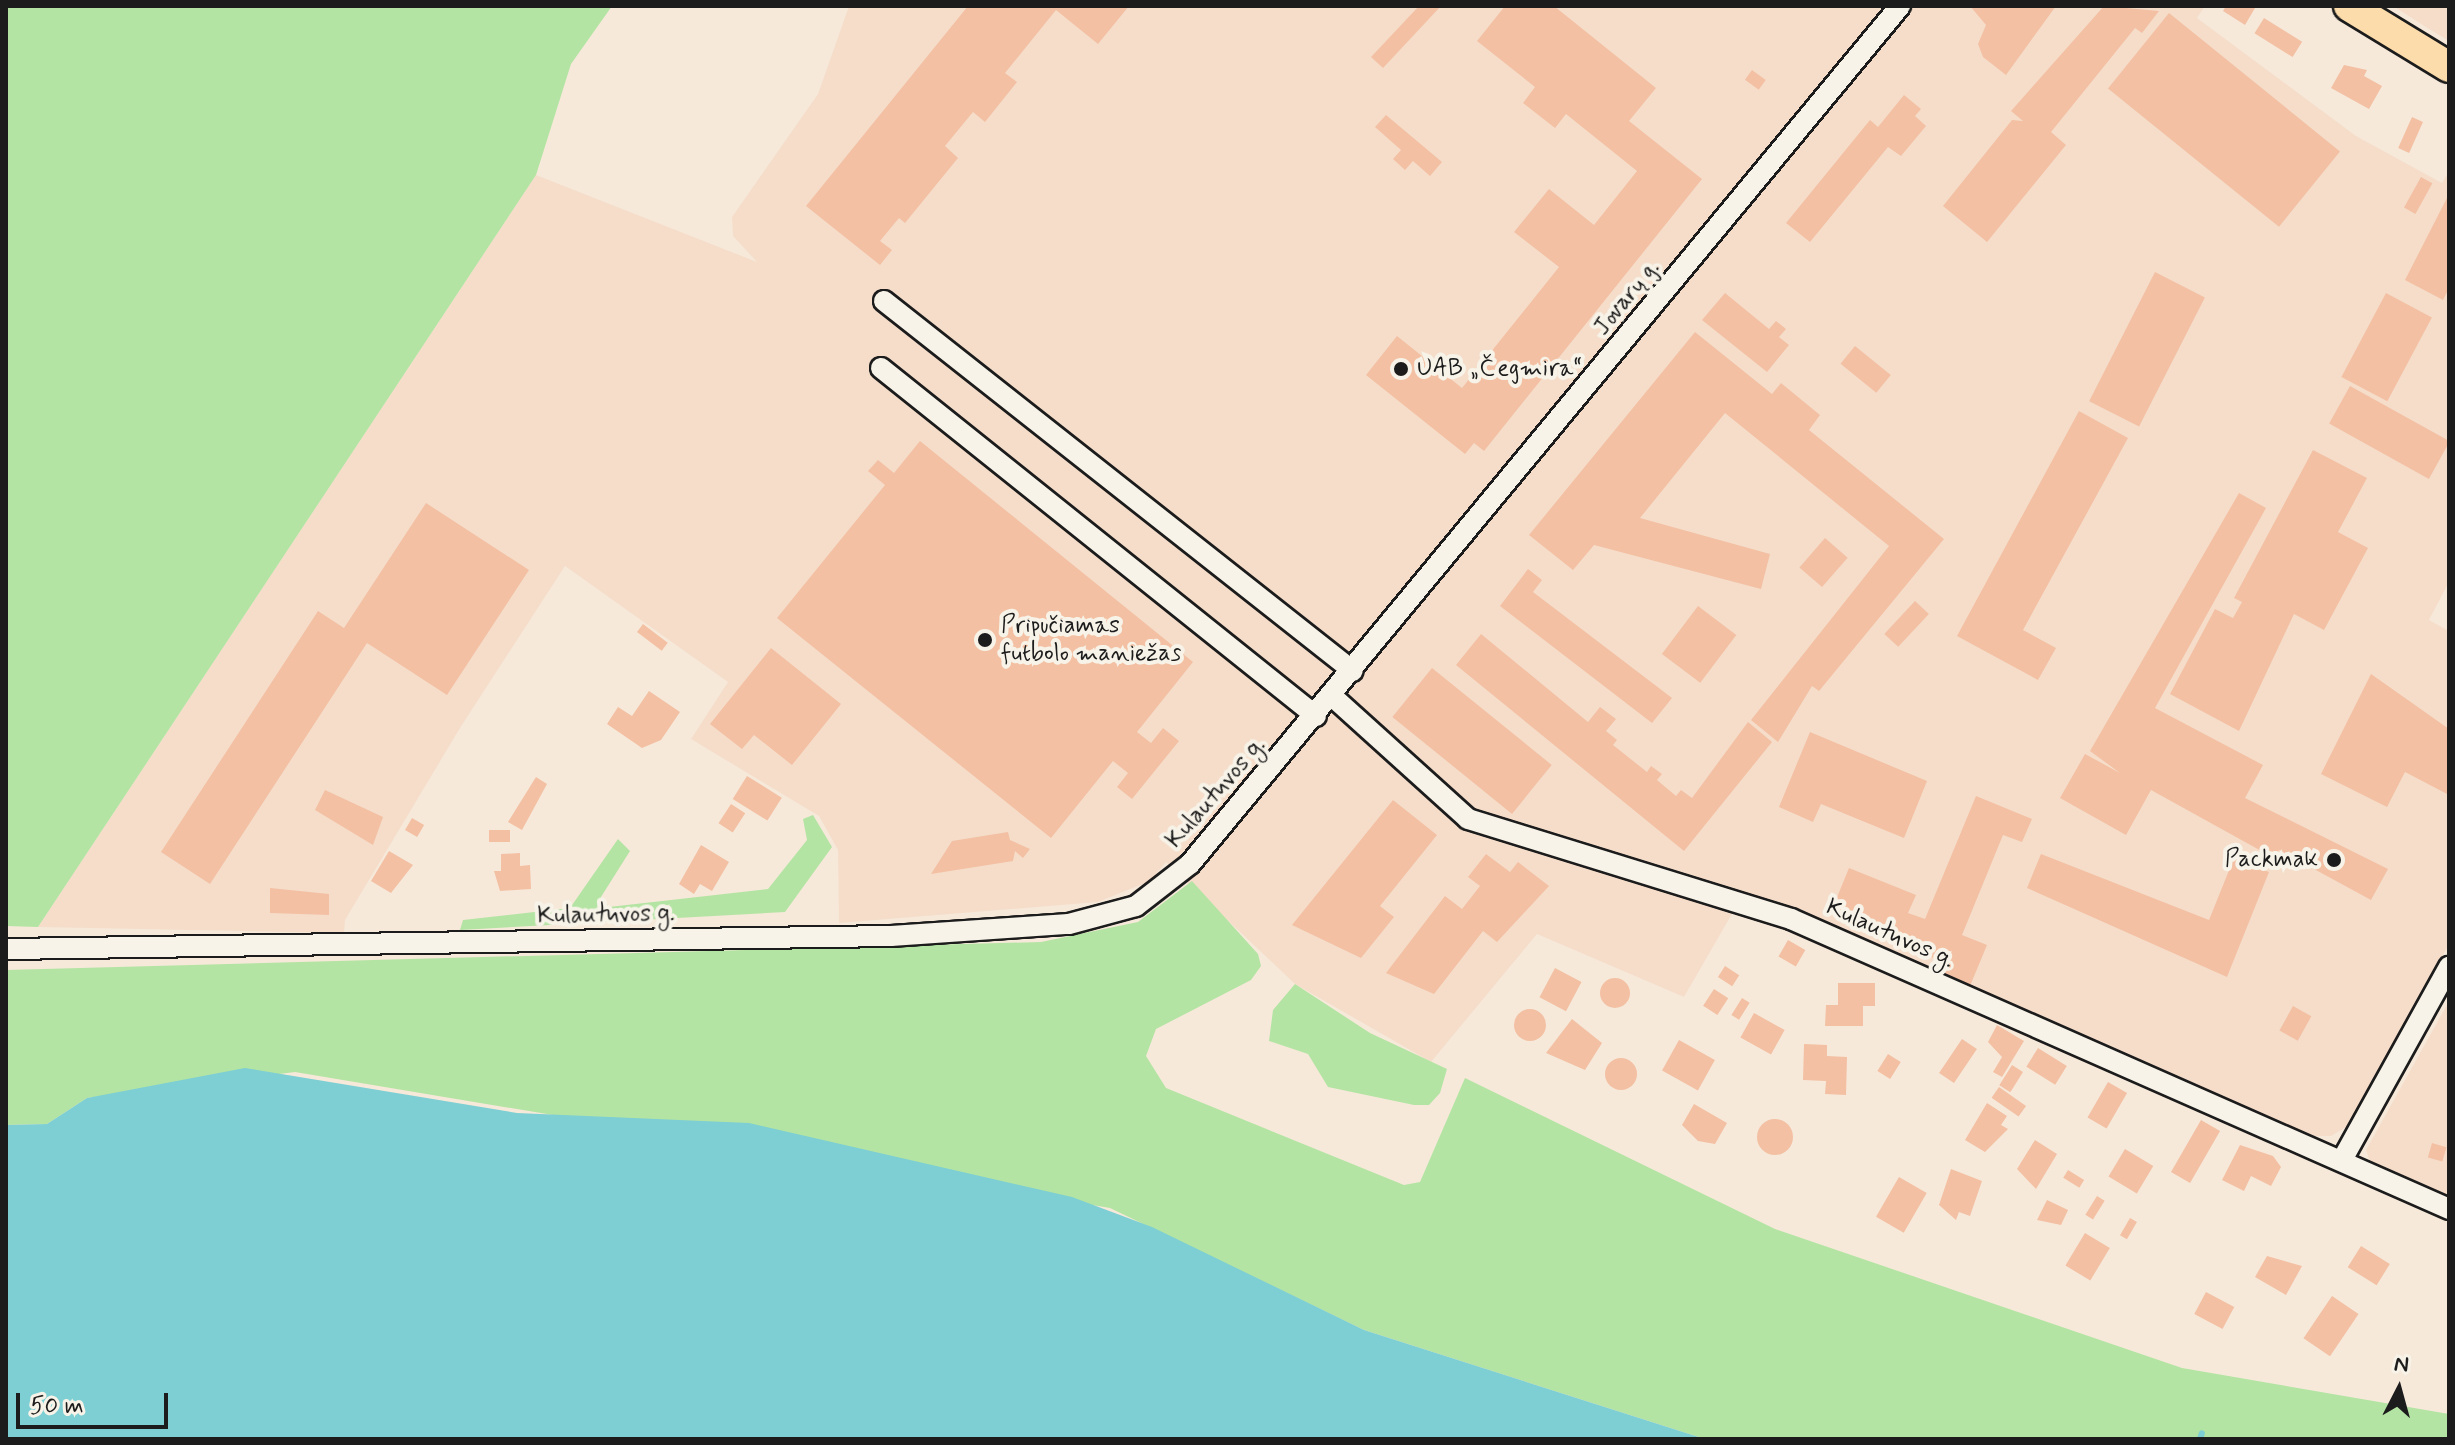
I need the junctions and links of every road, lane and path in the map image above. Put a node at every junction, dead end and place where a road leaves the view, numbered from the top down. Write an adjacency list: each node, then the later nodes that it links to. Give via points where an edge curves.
1 (1900, 6): 6 (street, Jovarų g.)
2 (2349, 6): 3 (main road)
3 (2449, 67)
4 (884, 301): 6 (street)
5 (881, 368): 8 (street)
6 (1353, 671): 7 (street, Jovarų g.)
7 (1332, 696): 8 (street, Kulautuvos g.); 11 (street, Kulautuvos g., via 1468,819 1791,919)
8 (1316, 716): 9 (street, Kulautuvos g., via 1177,877 1136,906 1069,924 766,940)
9 (6, 949)
10 (2449, 967): 11 (street)
11 (2342, 1160): 12 (street, Kulautuvos g.)
12 (2449, 1209)

